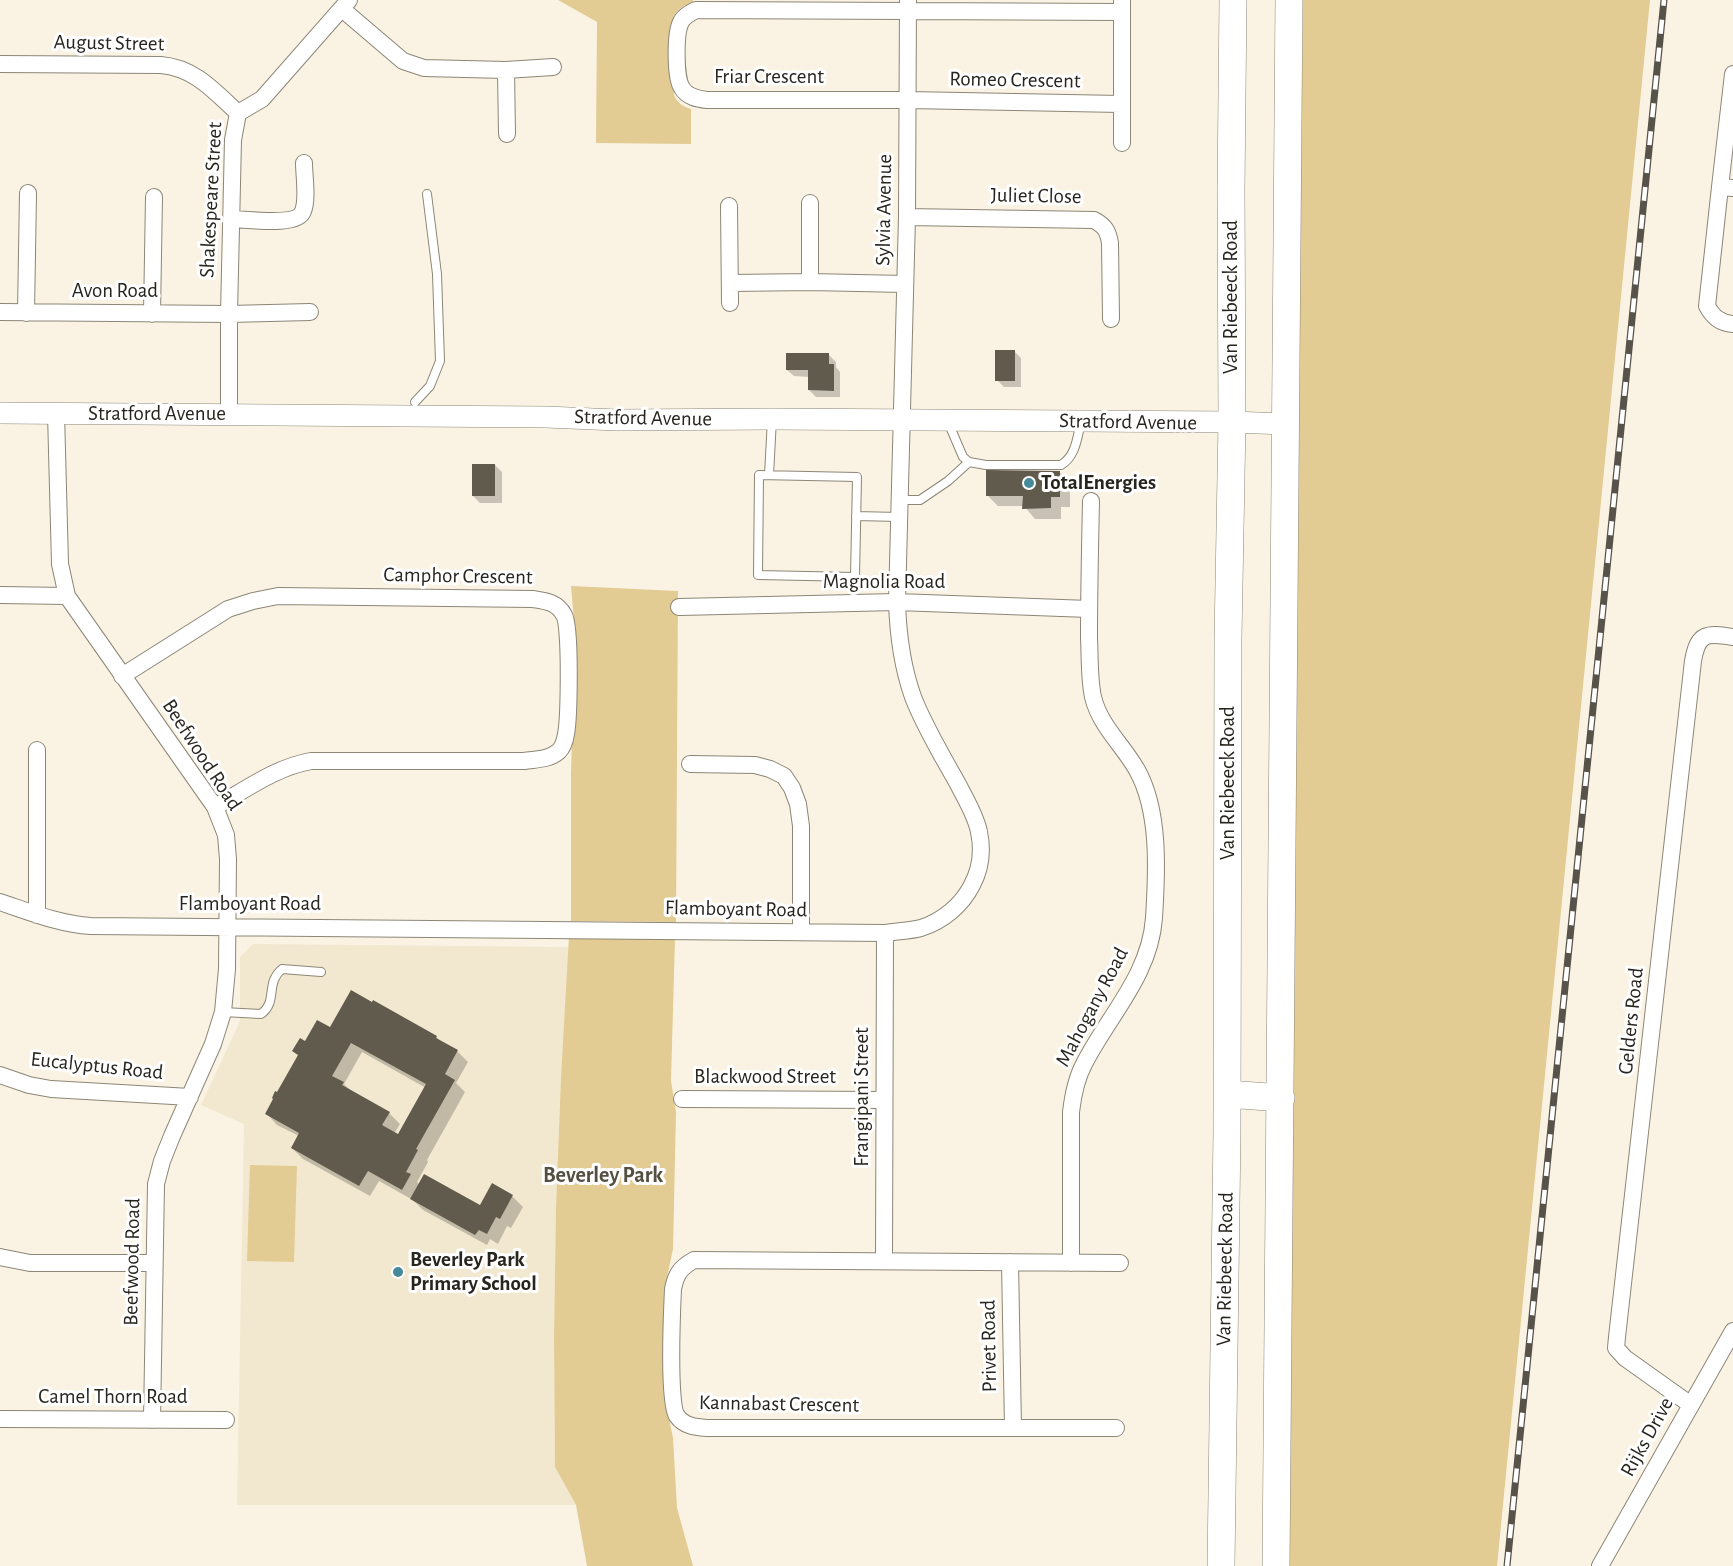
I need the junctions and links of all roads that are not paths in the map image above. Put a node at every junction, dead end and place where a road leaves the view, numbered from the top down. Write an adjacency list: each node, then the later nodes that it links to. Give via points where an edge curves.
1 (1233, 0): 44 (main road, Van Riebeeck Road)
2 (1289, 0): 45 (main road)
3 (346, 4): 8 (street, via 396,55 412,65 424,69); 12 (street, Shakespeare Street, via 262,99)
4 (908, 6): 5 (street); 10 (street, Sylvia Avenue); 10 (street, Friar Crescent, via 696,10 680,22 677,76 688,94 707,100)
5 (1122, 6): 11 (street)
6 (0, 64): 12 (street, August Street, via 170,66 196,75)
7 (553, 67): 8 (street)
8 (507, 70): 14 (street)
9 (1733, 74): 13 (street)
10 (908, 100): 11 (street, Romeo Crescent); 23 (street, Sylvia Avenue)
11 (1121, 104): 15 (street)
12 (237, 113): 24 (street, Shakespeare Street, via 232,140)
13 (1731, 119): 17 (street)
14 (507, 134)
15 (1122, 143)
16 (304, 163): 24 (street, via 304,206 299,217 287,221)
17 (1727, 188): 35 (street, via 1707,306 1717,319)
18 (28, 193): 30 (street)
19 (428, 194): 36 (lane, via 441,361 430,386)
20 (154, 196): 32 (street)
21 (810, 203): 25 (street)
22 (729, 206): 26 (street)
23 (907, 217): 27 (street, Sylvia Avenue); 34 (street, Juliet Close, via 1094,220 1108,232 1110,243)
24 (231, 219): 33 (street, Shakespeare Street)
25 (810, 282): 26 (street); 27 (street)
26 (730, 283): 28 (street)
27 (905, 284): 41 (street, Sylvia Avenue)
28 (730, 303)
29 (0, 312): 30 (street, Avon Road)
30 (26, 312): 32 (street, Avon Road)
31 (310, 312): 33 (street, Avon Road)
32 (152, 314): 33 (street, Avon Road)
33 (229, 314): 39 (street, Shakespeare Street)
34 (1111, 319)
35 (1733, 324)
36 (415, 402)
37 (0, 413): 38 (street, Stratford Avenue)
38 (56, 413): 39 (street, Stratford Avenue); 52 (street, Beefwood Road, via 60,564)
39 (229, 414): 40 (street, Stratford Avenue)
40 (772, 419): 41 (street, Stratford Avenue); 47 (lane)
41 (902, 420): 42 (street, Stratford Avenue); 49 (street, Flamboyant Road)
42 (947, 420): 43 (street, Stratford Avenue); 46 (lane, via 963,458)
43 (1081, 421): 44 (street, Stratford Avenue); 46 (lane, via 1074,451 1061,465)
44 (1232, 422): 45 (street, Stratford Avenue); 69 (main road, Van Riebeeck Road)
45 (1285, 424): 71 (main road)
46 (969, 462): 49 (lane, via 920,500)
47 (769, 475): 50 (lane, via 857,477); 50 (lane, via 759,475 758,575 855,577)
48 (1091, 501): 55 (street, Mahogany Road)
49 (899, 508): 50 (lane); 53 (street, Flamboyant Road)
50 (856, 516)
51 (0, 596): 52 (street)
52 (67, 596): 57 (street, Beefwood Road)
53 (897, 602): 54 (street, Magnolia Road); 55 (street, Magnolia Road); 65 (street, Flamboyant Road, via 903,664 913,697 970,807 982,853 979,871 958,906 922,927)
54 (679, 607)
55 (1089, 609): 78 (street, Mahogany Road, via 1093,699 1109,733 1137,769 1152,808 1154,920 1139,973 1084,1063 1074,1093)
56 (1733, 637): 82 (street, Gelders Road, via 1712,634 1702,639 1694,653 1616,1348)
57 (122, 676): 60 (street, Beefwood Road); 60 (street, Camphor Crescent, via 228,609 278,596 533,599 550,601 566,617 567,732 560,751 524,761 297,763)
58 (37, 750): 62 (street)
59 (690, 764): 64 (street, via 755,765 784,776 792,788 801,826)
60 (214, 807): 63 (street, Beefwood Road, via 227,847)
61 (0, 902): 62 (street, Flamboyant Road)
62 (37, 915): 63 (street, Flamboyant Road, via 91,926)
63 (227, 927): 64 (street, Flamboyant Road); 67 (street, Beefwood Road)
64 (801, 932): 65 (street, Flamboyant Road)
65 (885, 933): 73 (street, Frangipani Street)
66 (321, 972): 67 (lane, via 282,969 272,982 266,1011)
67 (223, 1012): 70 (street, Beefwood Road)
68 (0, 1075): 70 (street, Eucalyptus Road, via 51,1089)
69 (1228, 1094): 71 (main road); 88 (main road, Van Riebeeck Road)
70 (190, 1097): 77 (street, Beefwood Road, via 156,1184)
71 (1281, 1098): 89 (main road)
72 (682, 1099): 73 (street, Blackwood Street)
73 (884, 1100): 75 (street, Frangipani Street)
74 (0, 1257): 77 (street, via 30,1263)
75 (884, 1261): 76 (street, Kannabast Crescent); 86 (street, Kannabast Crescent, via 694,1260 682,1266 675,1275 673,1289 675,1414 682,1422 707,1428)
76 (1010, 1262): 78 (street, Kannabast Crescent); 86 (street, Privet Road)
77 (154, 1263): 84 (street, Beefwood Road)
78 (1071, 1263): 79 (street, Kannabast Crescent)
79 (1119, 1263)
80 (1733, 1331): 81 (street, Rijks Drive)
81 (1729, 1347): 82 (street, Rijks Drive)
82 (1691, 1405): 90 (street, Rijks Drive)
83 (0, 1419): 84 (street, Camel Thorn Road)
84 (152, 1420): 85 (street, Camel Thorn Road)
85 (226, 1420)
86 (1013, 1428): 87 (street, Kannabast Crescent)
87 (1116, 1428)
88 (1221, 1566)
89 (1276, 1566)
90 (1600, 1566)

